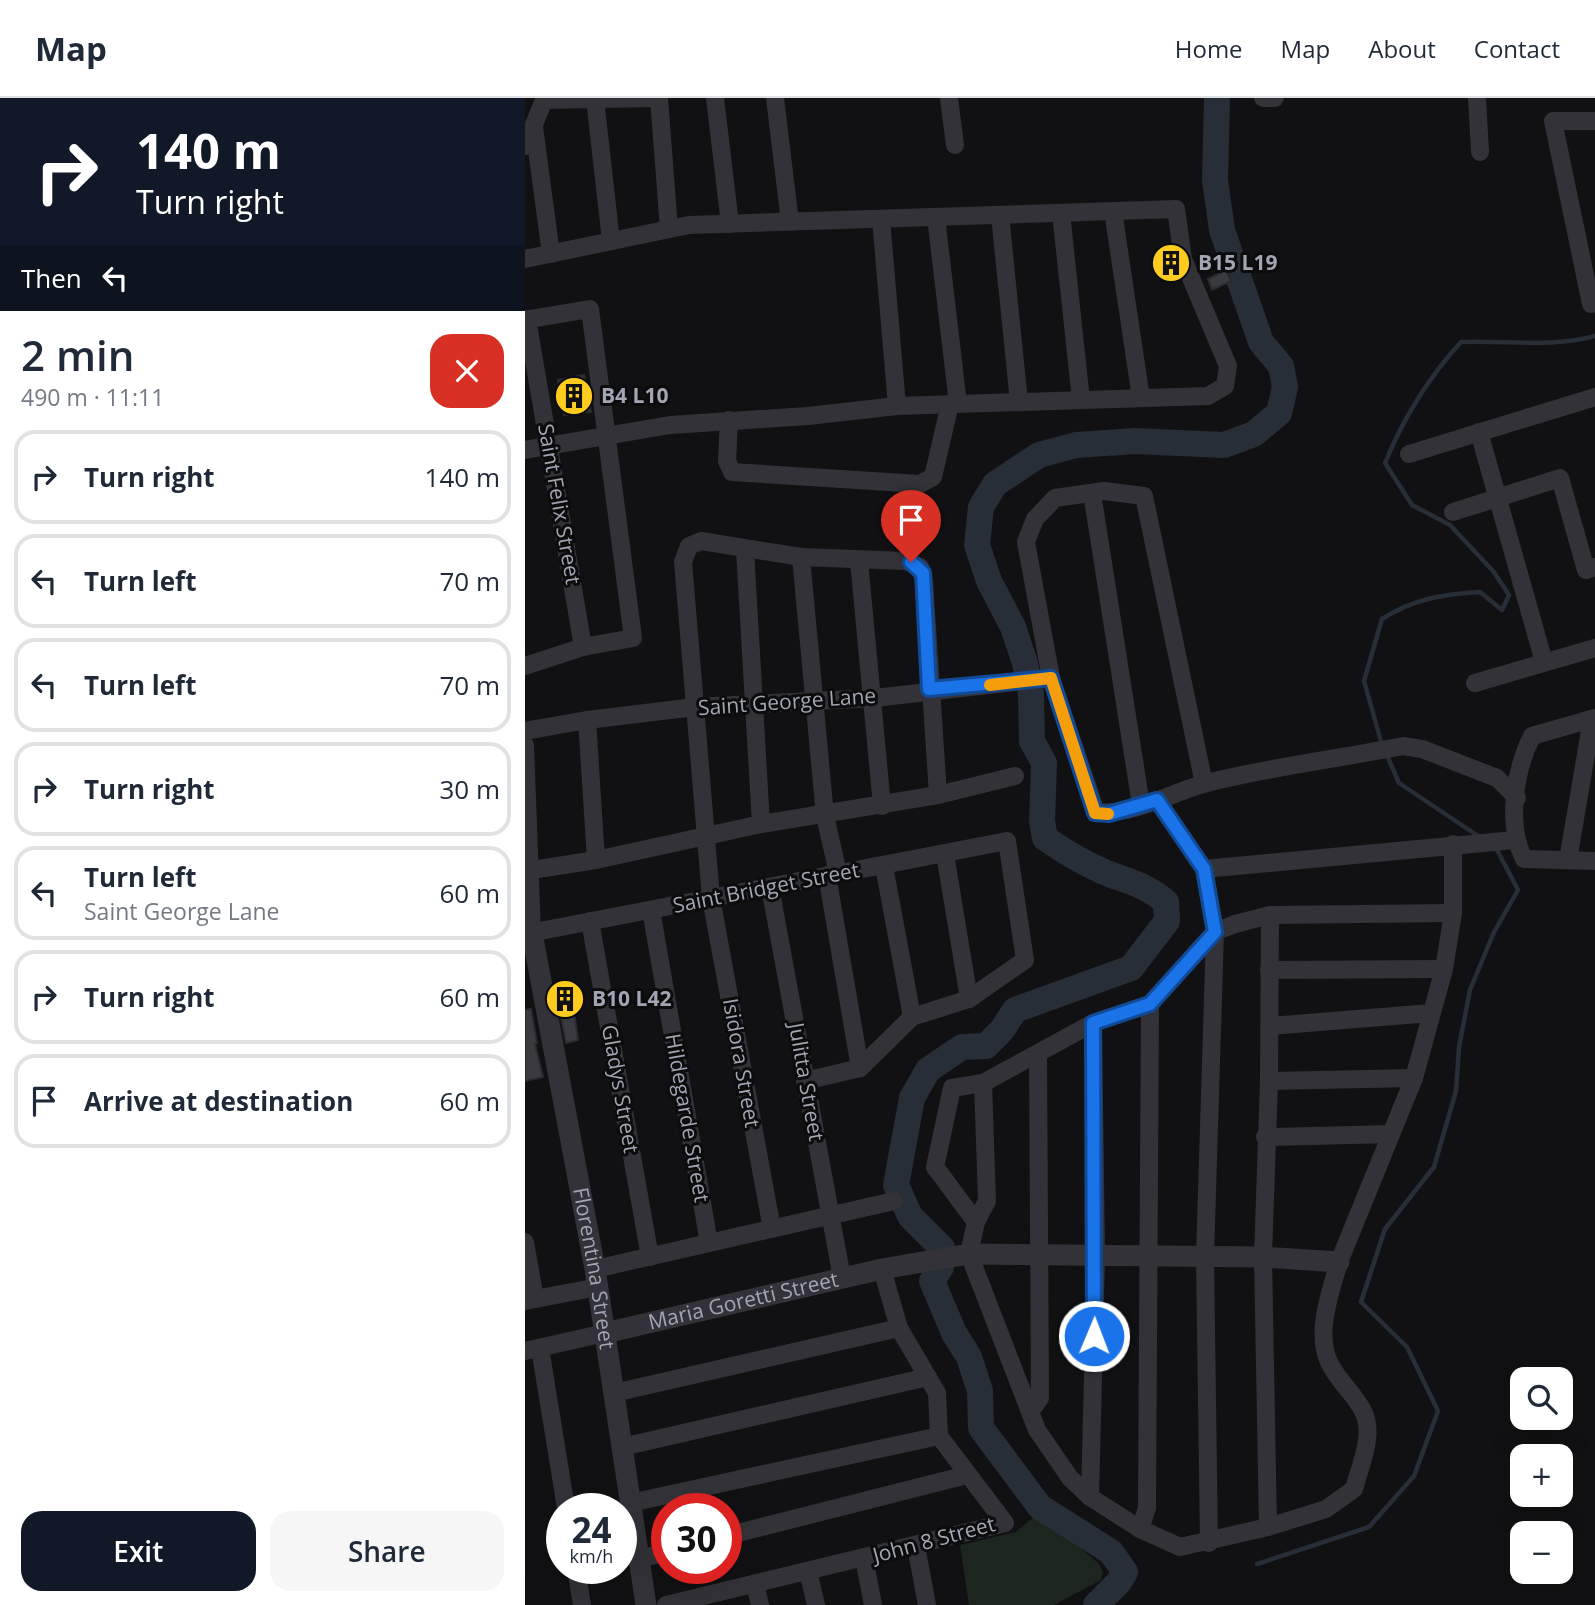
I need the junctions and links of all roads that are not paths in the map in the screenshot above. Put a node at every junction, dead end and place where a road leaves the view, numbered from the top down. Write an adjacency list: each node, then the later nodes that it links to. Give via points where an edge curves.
1 (658, 98): 8 (street); 21 (street)
2 (715, 98): 20 (street)
3 (775, 98): 19 (street)
4 (950, 98): 11 (street)
5 (1263, 98): 6 (street)
6 (1275, 98)
7 (1477, 98): 13 (street)
8 (595, 99): 10 (street, via 544,100); 22 (street)
9 (1595, 121): 25 (street, via 1553,121 1591,304)
10 (534, 123): 12 (street); 23 (street)
11 (955, 145)
12 (525, 146)
13 (1480, 152)
14 (1114, 211): 15 (street); 28 (street); 28 (street, via 1176,209 1183,259 1228,366 1225,386 1208,396)
15 (1061, 213): 16 (street); 29 (street)
16 (1000, 215): 17 (street); 30 (street)
17 (936, 217): 18 (street); 31 (street)
18 (881, 219): 19 (street); 32 (street)
19 (790, 222): 20 (street)
20 (730, 224): 21 (street)
21 (669, 229): 22 (street)
22 (611, 241): 23 (street)
23 (551, 254): 24 (street)
24 (525, 259)
25 (1595, 303)
26 (526, 319): 35 (street, via 590,309); 36 (street, Saint Felix Street)
27 (1595, 397): 34 (street)
28 (1141, 398): 29 (street)
29 (1081, 400): 30 (street)
30 (1019, 402): 31 (street)
31 (954, 404): 32 (street); 33 (street, via 933,477 920,484 732,472 727,461)
32 (897, 406): 33 (street)
33 (729, 420): 35 (street)
34 (1479, 432): 38 (street); 40 (street)
35 (609, 437): 36 (street); 46 (street, via 633,638)
36 (549, 446): 37 (street); 46 (street, Saint Felix Street)
37 (525, 450)
38 (1409, 454)
39 (1092, 493): 50 (street, via 1055,498 1035,519 1025,542); 62 (street, via 1144,496); 65 (street)
40 (1496, 498): 41 (street); 45 (street, via 1560,478 1586,570); 48 (street)
41 (1453, 512)
42 (745, 550): 43 (street); 55 (street); 56 (street, Isidora Street, via 701,541 689,546 684,558)
43 (801, 557): 44 (street); 54 (street)
44 (859, 561): 52 (street, via 906,561 920,567); 53 (street)
45 (1595, 567)
46 (583, 647): 49 (street)
47 (1595, 648): 48 (street)
48 (1543, 662): 51 (street)
49 (525, 666)
50 (1047, 679): 52 (street, Saint George Lane); 65 (street, via 1095,813 1109,814)
51 (1475, 683)
52 (929, 689): 53 (street, Saint George Lane); 63 (street)
53 (874, 698): 54 (street, Saint George Lane); 66 (street)
54 (813, 699): 55 (street, Saint George Lane); 67 (street)
55 (753, 702): 56 (street, Saint George Lane); 68 (street)
56 (695, 707): 57 (street, Saint George Lane); 69 (street, Isidora Street)
57 (587, 719): 59 (street, Saint George Lane); 73 (street)
58 (1593, 719): 64 (street, via 1532,736 1516,778); 74 (street)
59 (525, 731)
60 (525, 745): 78 (street)
61 (1015, 776): 63 (street)
62 (1204, 784): 64 (street, via 1403,746 1497,778); 65 (street)
63 (938, 795): 66 (street)
64 (1517, 798): 70 (street)
65 (1149, 803): 77 (street)
66 (882, 806): 67 (street)
67 (825, 816): 68 (street); 79 (street)
68 (761, 824): 69 (street)
69 (704, 835): 73 (street); 81 (street, Isidora Street)
70 (1515, 840): 71 (street); 74 (street, via 1524,859)
71 (1453, 845): 77 (street); 83 (street)
72 (945, 854): 76 (street, Saint Bridget Street); 90 (street); 90 (street, Saint Bridget Street, via 1006,841 1025,960)
73 (596, 860): 78 (street)
74 (1568, 860): 75 (street)
75 (1595, 861)
76 (884, 866): 79 (street, Saint Bridget Street); 93 (street)
77 (1204, 869): 86 (street)
78 (527, 871): 87 (street)
79 (833, 874): 80 (street, Saint Bridget Street); 97 (street)
80 (771, 887): 81 (street, Saint Bridget Street); 99 (street, Julitta Street)
81 (711, 898): 82 (street, Saint Bridget Street); 107 (street, Isidora Street)
82 (651, 910): 85 (street, Saint Bridget Street); 109 (street, Hildegarde Street)
83 (1453, 912): 84 (street); 88 (street)
84 (1270, 915): 86 (street); 89 (street)
85 (590, 921): 87 (street, Saint Bridget Street); 114 (street, Gladys Street)
86 (1215, 932): 91 (street); 115 (street)
87 (529, 933): 119 (street, Florentina Street)
88 (1444, 969): 89 (street); 92 (street)
89 (1269, 970): 95 (street)
90 (969, 999): 93 (street)
91 (1150, 1004): 94 (street); 113 (street)
92 (1431, 1013): 95 (street); 98 (street)
93 (912, 1017): 97 (street)
94 (1093, 1023): 96 (street); 112 (street)
95 (1270, 1026): 100 (street)
96 (1038, 1052): 101 (street); 111 (street)
97 (860, 1068): 99 (street)
98 (1415, 1078): 100 (street); 102 (street)
99 (805, 1081): 105 (street, Julitta Street)
100 (1269, 1081): 103 (street)
101 (983, 1083): 106 (street, via 987,1201); 106 (street, via 952,1088 935,1167)
102 (1391, 1134): 103 (street); 117 (street)
103 (1265, 1137): 116 (street)
104 (894, 1201): 105 (street)
105 (830, 1216): 107 (street); 120 (street, Julitta Street)
106 (976, 1222): 110 (street)
107 (772, 1229): 109 (street)
108 (525, 1242): 121 (street)
109 (709, 1244): 114 (street)
110 (969, 1254): 111 (street, Maria Goretti Street); 118 (street, Maria Goretti Street); 127 (street)
111 (1039, 1255): 112 (street, Maria Goretti Street); 127 (street, via 1039,1398)
112 (1096, 1255): 113 (street, Maria Goretti Street); 133 (street)
113 (1150, 1256): 115 (street, Maria Goretti Street); 136 (street, via 1147,1508)
114 (650, 1257): 119 (street)
115 (1205, 1257): 116 (street, Maria Goretti Street); 138 (street)
116 (1263, 1257): 117 (street, Maria Goretti Street); 135 (street)
117 (1339, 1262): 135 (street, via 1324,1333 1328,1361 1364,1412 1367,1440 1354,1489 1326,1508)
118 (881, 1269): 120 (street, Maria Goretti Street); 122 (street)
119 (596, 1278): 121 (street); 123 (street, Florentina Street)
120 (842, 1278): 123 (street, Maria Goretti Street)
121 (530, 1300)
122 (899, 1328): 125 (street); 126 (street)
123 (605, 1333): 124 (street); 126 (street, Florentina Street)
124 (533, 1350): 131 (street)
125 (928, 1377): 128 (street, via 937,1393); 129 (street)
126 (614, 1393): 129 (street, Florentina Street)
127 (1030, 1412): 133 (street, via 1070,1478)
128 (939, 1437): 130 (street, John 8 Street); 134 (street)
129 (622, 1447): 132 (street, Florentina Street)
130 (968, 1475): 137 (street); 140 (street, John 8 Street, via 1005,1523)
131 (563, 1493)
132 (629, 1493)
133 (1090, 1497): 136 (street)
134 (637, 1502)
135 (1268, 1527): 138 (street)
136 (1140, 1529): 138 (street, via 1180,1547)
137 (742, 1532)
138 (1209, 1543)
139 (637, 1545): 143 (street, Florentina Street)
140 (916, 1546): 142 (street, John 8 Street); 154 (street)
141 (651, 1556): 143 (street)
142 (864, 1558): 144 (street, John 8 Street); 153 (street)
143 (639, 1559): 149 (street, Florentina Street)
144 (808, 1571): 146 (street, John 8 Street); 152 (street)
145 (579, 1584): 148 (street)
146 (755, 1584): 147 (street, John 8 Street); 151 (street)
147 (702, 1601): 150 (street, John 8 Street)
148 (582, 1605)
149 (646, 1605)
150 (666, 1605)
151 (760, 1605)
152 (816, 1605)
153 (873, 1605)
154 (927, 1605)

